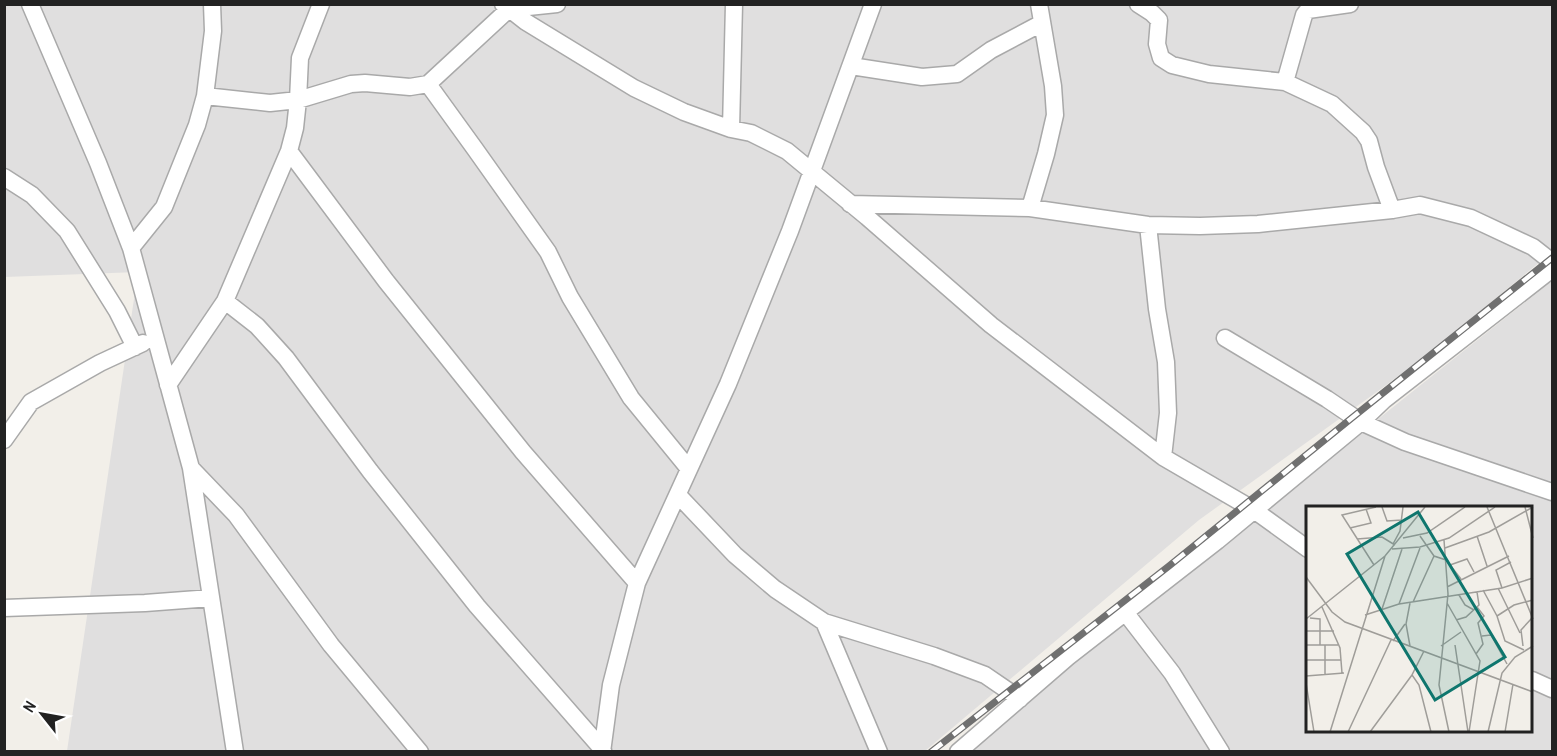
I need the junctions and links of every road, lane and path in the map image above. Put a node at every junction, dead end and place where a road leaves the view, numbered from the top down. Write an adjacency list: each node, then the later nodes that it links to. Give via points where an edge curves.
1 (30, 4): 25 (street)
2 (212, 4): 15 (street, via 213,31)
3 (321, 4): 16 (street, via 300,58)
4 (557, 4): 10 (street)
5 (734, 4): 17 (street)
6 (873, 4): 12 (street)
7 (1039, 4): 11 (street)
8 (1138, 4): 13 (street, via 1159,20 1157,44 1161,58 1172,65 1209,74)
9 (1350, 4): 13 (street, via 1308,10)
10 (506, 7): 14 (street); 17 (street, via 634,88)
11 (1042, 23): 12 (street, via 991,50 957,74 922,77); 22 (street, via 1055,115)
12 (851, 66): 19 (street)
13 (1285, 82): 23 (street, via 1332,104 1363,132)
14 (428, 84): 16 (street, via 351,84); 37 (street, via 548,252 570,297 631,398)
15 (205, 96): 16 (street, via 270,103); 25 (street, via 164,207)
16 (298, 100): 18 (street)
17 (731, 129): 19 (street, via 751,133 787,151)
18 (289, 151): 28 (street); 42 (street, via 386,281 516,443)
19 (813, 172): 21 (street); 37 (street, via 728,384)
20 (4, 177): 31 (street, via 32,195 67,231)
21 (850, 204): 22 (street); 35 (street, via 991,325)
22 (1030, 208): 24 (street)
23 (1392, 210): 24 (street, via 1258,224); 26 (street, via 1420,205 1471,218 1533,247)
24 (1148, 225): 35 (street, via 1166,362 1168,413)
25 (131, 248): 29 (street)
26 (1552, 262)
27 (1552, 269): 33 (street)
28 (225, 301): 32 (street); 50 (street, via 257,326 286,358 477,606)
29 (155, 338): 31 (street); 32 (street)
30 (1225, 338): 33 (street)
31 (135, 347): 34 (street, via 31,402)
32 (168, 385): 36 (street)
33 (1361, 422): 38 (street, via 1405,442); 40 (street)
34 (4, 440)
35 (1163, 457): 40 (street)
36 (191, 468): 43 (street); 52 (street, via 236,515 332,645)
37 (689, 469): 39 (street)
38 (1552, 492)
39 (678, 495): 42 (street); 46 (street, via 735,555 775,589)
40 (1254, 510): 41 (street); 45 (street)
41 (1306, 548)
42 (637, 583): 50 (street, via 611,685)
43 (211, 598): 44 (street); 51 (street)
44 (4, 608)
45 (1125, 612): 49 (street); 55 (street, via 1172,673)
46 (824, 622): 49 (street, via 985,675); 53 (street)
47 (1533, 680): 48 (street)
48 (1552, 689)
49 (1020, 699): 54 (street)
50 (603, 751)
51 (235, 752)
52 (420, 752)
53 (879, 752)
54 (958, 752)
55 (1221, 752)

